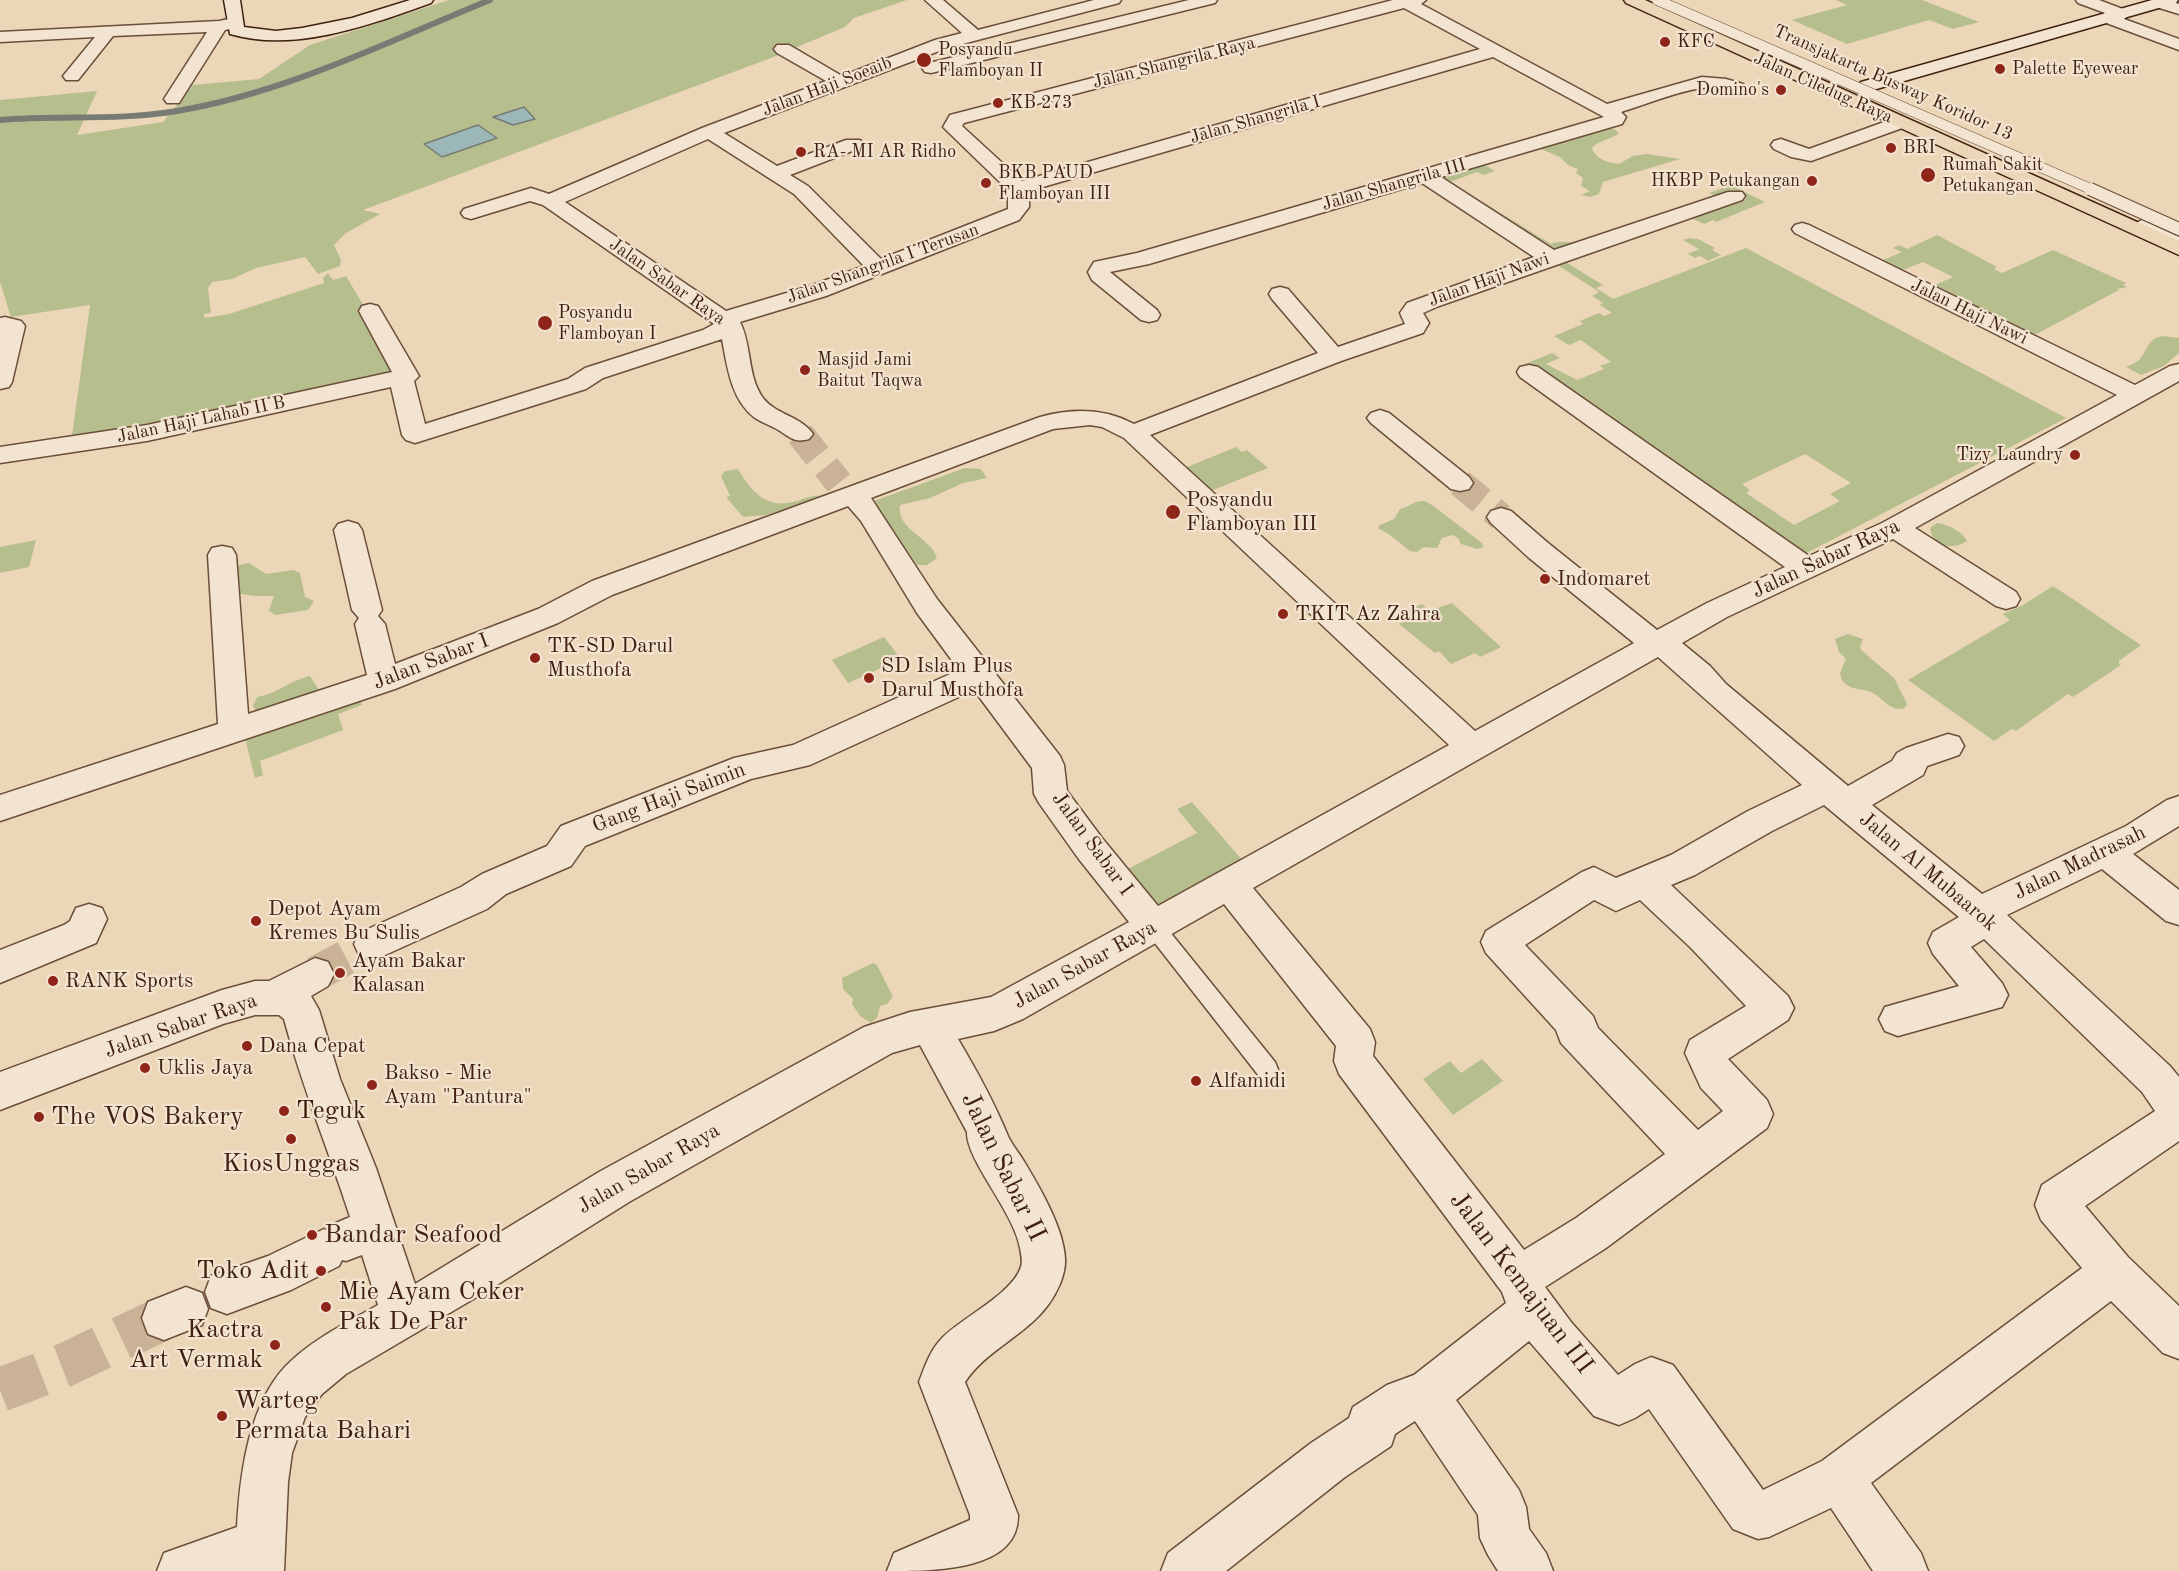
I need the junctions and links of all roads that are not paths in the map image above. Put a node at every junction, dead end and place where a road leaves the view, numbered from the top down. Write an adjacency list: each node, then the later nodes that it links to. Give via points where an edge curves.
1 (232, 0): 13 (street)
2 (424, 0): 13 (street, via 364,19 270,37 246,35)
3 (933, 0): 15 (street)
4 (1110, 0): 15 (street, Jalan Haji Soeaib)
5 (1209, 0): 21 (street)
6 (1632, 0): 10 (main road, Jalan Ciledug Raya)
7 (2084, 0): 12 (street)
8 (1409, 1): 19 (street); 37 (street, Jalan Shangrila Raya, via 957,119 952,127)
9 (2164, 1): 11 (street); 12 (street)
10 (1663, 5): 23 (main road, Jalan Ciledug Raya); 27 (main road, Jalan Ciledug Raya); 43 (lane, Transjakarta Busway Koridor 13, bridge, via 1972,136); 44 (lane, Transjakarta Busway Koridor 13, via 1695,26 1833,82)
11 (2179, 9)
12 (2115, 16): 17 (street); 23 (street)
13 (226, 24): 14 (street); 25 (street)
14 (109, 31): 16 (street); 20 (street)
15 (973, 34): 22 (street, Jalan Haji Soeaib)
16 (0, 37)
17 (2179, 45)
18 (783, 49): 22 (street)
19 (1493, 51): 26 (street); 37 (street, Jalan Shangrila I)
20 (72, 76)
21 (881, 80)
22 (840, 82): 28 (street, Jalan Haji Soeaib)
23 (1867, 86): 29 (main road, Jalan Ciledug Raya)
24 (1737, 88): 26 (street, via 1702,82)
25 (173, 99)
26 (1606, 110): 36 (street, Jalan Shangrila III, via 1616,114 1615,120)
27 (1898, 123): 31 (street, via 1811,155); 32 (main road, Jalan Ciledug Raya)
28 (709, 132): 35 (street); 39 (street, Jalan Haji Soeaib)
29 (1987, 140): 32 (main road, via 1978,146); 33 (main road, Jalan Ciledug Raya)
30 (853, 144): 35 (street)
31 (1781, 145)
32 (1957, 147): 34 (main road, Jalan Ciledug Raya)
33 (2018, 153): 34 (main road, via 2000,155); 41 (main road, Jalan Ciledug Raya)
34 (1992, 164): 45 (main road, Jalan Ciledug Raya)
35 (774, 174): 47 (street, via 801,190)
36 (1425, 176): 46 (street); 50 (street, Jalan Shangrila III, via 1102,267 1100,275)
37 (1018, 188): 47 (street, Jalan Shangrila I Terusan, via 1021,199 1012,216)
38 (1735, 196): 46 (street, Jalan Haji Nawi)
39 (550, 201): 40 (street, via 531,194); 51 (street, Jalan Sabar Raya)
40 (471, 213)
41 (2179, 224)
42 (1802, 229): 58 (street, Jalan Haji Nawi)
43 (2179, 230)
44 (2179, 241)
45 (2179, 249)
46 (1549, 257): 53 (street, Jalan Haji Nawi, via 1414,308 1411,313 1417,323 1415,328)
47 (879, 269): 51 (street, Jalan Shangrila I Terusan)
48 (1280, 294): 53 (street)
49 (370, 311): 56 (street)
50 (1149, 315)
51 (727, 322): 56 (street, via 711,335 594,373 577,384 415,435); 61 (street, Jalan Sabar Raya, via 751,399 763,412)
52 (9, 326): 57 (street)
53 (1333, 356): 60 (street, Jalan Haji Nawi)
54 (2179, 371): 58 (street, Jalan Sabar Raya)
55 (1529, 372): 69 (street)
56 (404, 376): 62 (street, Jalan Haji Lahab II B, via 147,434)
57 (0, 382)
58 (2136, 395): 66 (street, Jalan Sabar Raya)
59 (1380, 418): 63 (street)
60 (1133, 433): 64 (street, Jalan Sabar I, via 1110,421 1090,417 1049,422); 76 (street)
61 (800, 434)
62 (0, 455)
63 (1460, 483)
64 (847, 491): 72 (street, Jalan Sabar I, via 871,516 927,606); 73 (street, Jalan Sabar I, via 602,588 548,616)
65 (1501, 517): 71 (street, Jalan Al Mubaarok)
66 (1895, 528): 69 (street, Jalan Sabar Raya); 70 (street)
67 (348, 530): 73 (street)
68 (222, 555): 74 (street)
69 (1805, 567): 71 (street, Jalan Sabar Raya)
70 (2006, 599)
71 (1658, 644): 76 (street, Jalan Sabar Raya); 77 (street, Jalan Al Mubaarok, via 1699,674)
72 (980, 674): 86 (street, Jalan Sabar I, via 1048,765 1051,794); 87 (street, Gang Haji Saimin, via 800,756 746,766 573,836 559,856)
73 (384, 681): 74 (street, Jalan Sabar I)
74 (234, 732): 78 (street, Jalan Sabar I)
75 (1948, 746): 77 (street, via 1918,755 1908,762 1911,766)
76 (1473, 748): 82 (street, Jalan Sabar Raya)
77 (1836, 796): 81 (street, via 1760,821 1683,865); 84 (street, Jalan Al Mubaarok)
78 (0, 808)
79 (2179, 809): 80 (street, Jalan Madrasah)
80 (2105, 852): 83 (street); 84 (street, Jalan Madrasah)
81 (1644, 882): 95 (street, via 1775,1008 1704,1053 1715,1075 1753,1114); 95 (street, via 1616,896 1594,882 1499,942 1578,1028 1575,1031)
82 (1229, 884): 86 (street, Jalan Sabar Raya); 99 (street, Jalan Kemajuan III, via 1356,1042 1353,1061)
83 (2179, 910)
84 (1982, 916): 91 (street, Jalan Madrasah, via 1946,943 1989,995); 97 (street, Jalan Al Mubaarok, via 2156,1079 2172,1099 2177,1119 2056,1200 2057,1208)
85 (89, 919): 88 (street, via 83,932 76,936)
86 (1154, 927): 92 (street, Jalan Sabar Raya, via 994,1015); 93 (lane)
87 (372, 944)
88 (0, 967)
89 (315, 974): 90 (street)
90 (277, 996): 94 (street, Jalan Sabar Raya, via 222,1007); 96 (street, Jalan Sabar Raya, via 287,998 300,1010 320,1079 348,1150)
91 (1898, 1019)
92 (931, 1027): 100 (street, Jalan Sabar Raya, via 878,1040 614,1187); 106 (street, Jalan Sabar II, via 1038,1230 1045,1260 1030,1292 951,1359 942,1382 994,1515 994,1530 984,1540)
93 (1267, 1069)
94 (1, 1082)
95 (1695, 1156): 99 (street, via 1591,1233)
96 (348, 1240): 98 (street, via 276,1275); 100 (street, Jalan Sabar Raya)
97 (2113, 1272): 101 (street); 103 (street)
98 (227, 1292)
99 (1526, 1294): 102 (street, via 1478,1355); 103 (street, Jalan Kemajuan III, via 1610,1400 1619,1402 1651,1380 1657,1380 1750,1512 1769,1513)
100 (403, 1315): 104 (street, via 319,1365 291,1394 276,1421 269,1446)
101 (2179, 1337)
102 (1425, 1395): 107 (street, via 1403,1401 1370,1424 1374,1429); 108 (street, via 1502,1507 1505,1538)
103 (1839, 1478): 109 (street)
104 (260, 1557): 105 (street)
105 (182, 1571)
106 (912, 1571)
107 (1186, 1571)
108 (1528, 1571)
109 (1903, 1571)

